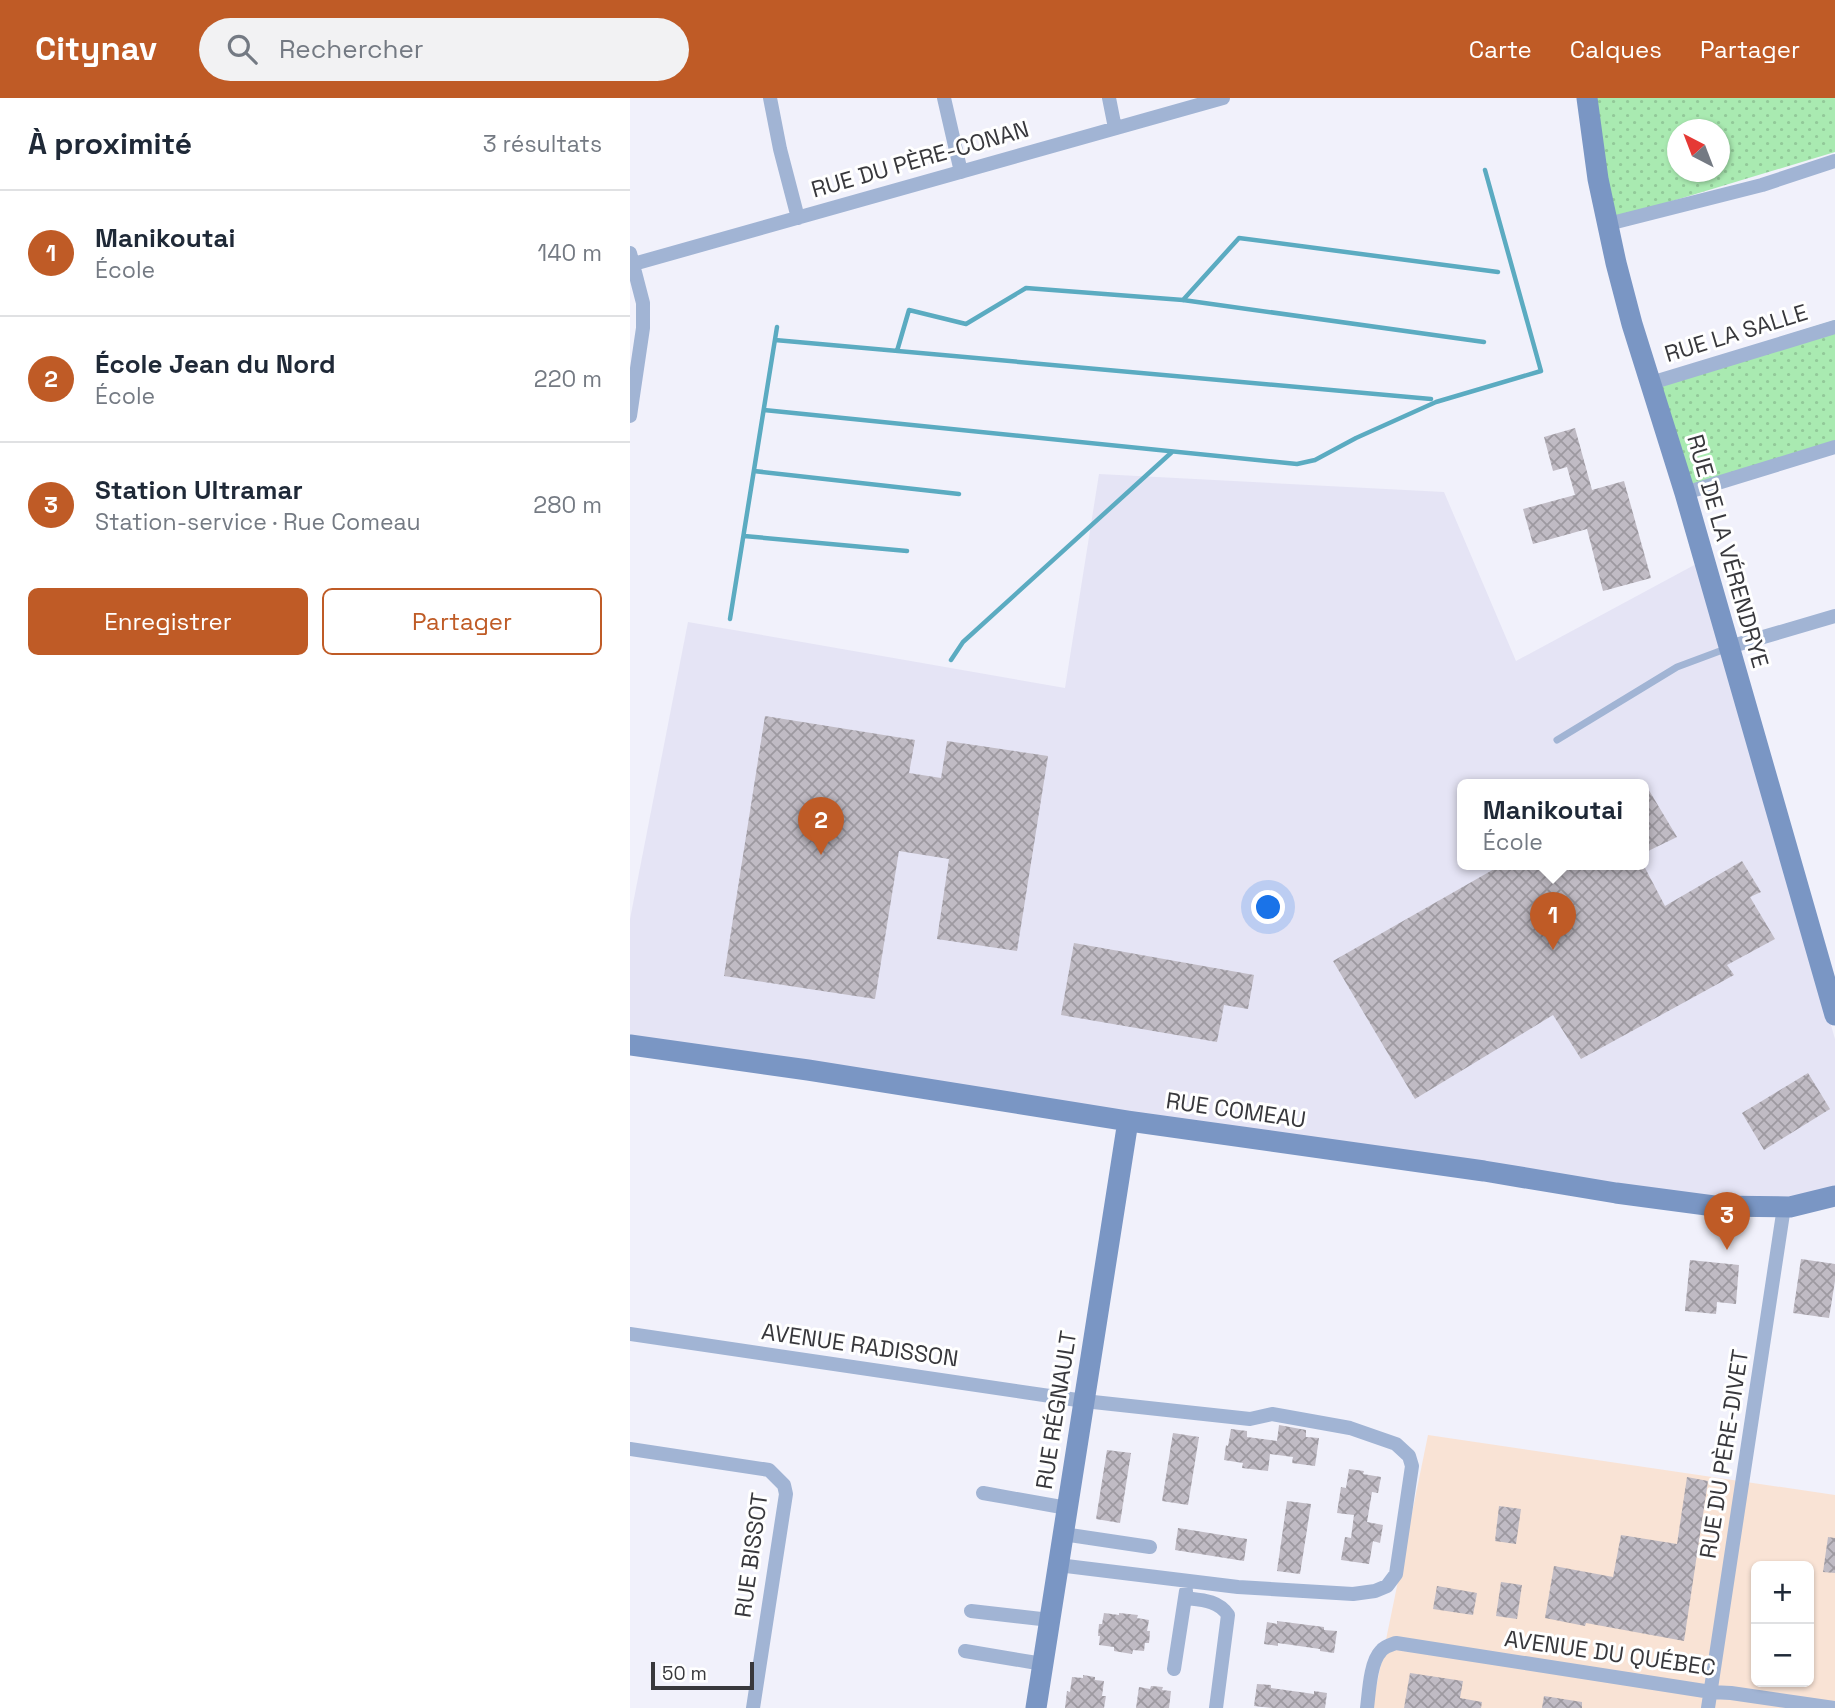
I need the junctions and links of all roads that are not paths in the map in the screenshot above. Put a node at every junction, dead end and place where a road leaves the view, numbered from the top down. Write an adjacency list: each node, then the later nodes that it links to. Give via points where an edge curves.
1 (770, 98): 9 (street)
2 (944, 98): 8 (street)
3 (1109, 98): 6 (street)
4 (1223, 98): 6 (street, RUE DU PÈRE-CONAN)
5 (1587, 98): 10 (street, RUE DE LA VÉRENDRYE)
6 (1115, 128): 8 (street, RUE DU PÈRE-CONAN)
7 (1835, 161): 10 (street, via 1762,186)
8 (961, 172): 9 (street, RUE DU PÈRE-CONAN)
9 (797, 218): 11 (street, RUE DU PÈRE-CONAN)
10 (1608, 224): 13 (street, RUE DE LA VÉRENDRYE)
11 (631, 261): 14 (street, via 643,303 643,328)
12 (1835, 327): 13 (street, RUE LA SALLE)
13 (1651, 383): 16 (street, RUE DE LA VÉRENDRYE)
14 (630, 416)
15 (1835, 447): 16 (street)
16 (1685, 493): 18 (street, RUE DE LA VÉRENDRYE)
17 (1835, 616): 18 (street)
18 (1729, 647): 19 (lane, via 1677,667); 20 (street, RUE DE LA VÉRENDRYE)
19 (1557, 740)
20 (1835, 1015)
21 (630, 1045): 22 (street, RUE COMEAU)
22 (1128, 1121): 24 (street, RUE COMEAU, via 1714,1206); 26 (street, RUE RÉGNAULT)
23 (1835, 1196): 24 (street, RUE COMEAU)
24 (1784, 1207): 40 (street, RUE DU PÈRE-DIVET)
25 (630, 1334): 26 (street, AVENUE RADISSON)
26 (1084, 1401): 29 (street, RUE RÉGNAULT); 33 (street, AVENUE RADISSON, via 1250,1419 1272,1414 1350,1429 1396,1444 1409,1456 1412,1466 1396,1574 1387,1586 1353,1594)
27 (630, 1450): 41 (street, RUE BISSOT, via 769,1470 784,1485)
28 (983, 1493): 29 (street)
29 (1067, 1508): 30 (street, RUE RÉGNAULT)
30 (1063, 1534): 31 (street); 32 (street, RUE RÉGNAULT)
31 (1150, 1547)
32 (1058, 1565): 33 (street); 36 (street, RUE RÉGNAULT)
33 (1187, 1581): 34 (street)
34 (1185, 1598): 39 (street); 43 (street, via 1213,1602 1228,1615)
35 (971, 1611): 36 (street)
36 (1050, 1620): 38 (street, RUE RÉGNAULT)
37 (965, 1651): 38 (street)
38 (1043, 1664): 42 (street, RUE RÉGNAULT)
39 (1174, 1669)
40 (1711, 1692): 44 (street, AVENUE DU QUÉBEC, via 1396,1643 1378,1653); 45 (street, RUE DU PÈRE-DIVET); 46 (street, AVENUE DU QUÉBEC)
41 (753, 1708)
42 (1036, 1708)
43 (1216, 1708)
44 (1367, 1708)
45 (1708, 1708)
46 (1833, 1708)

